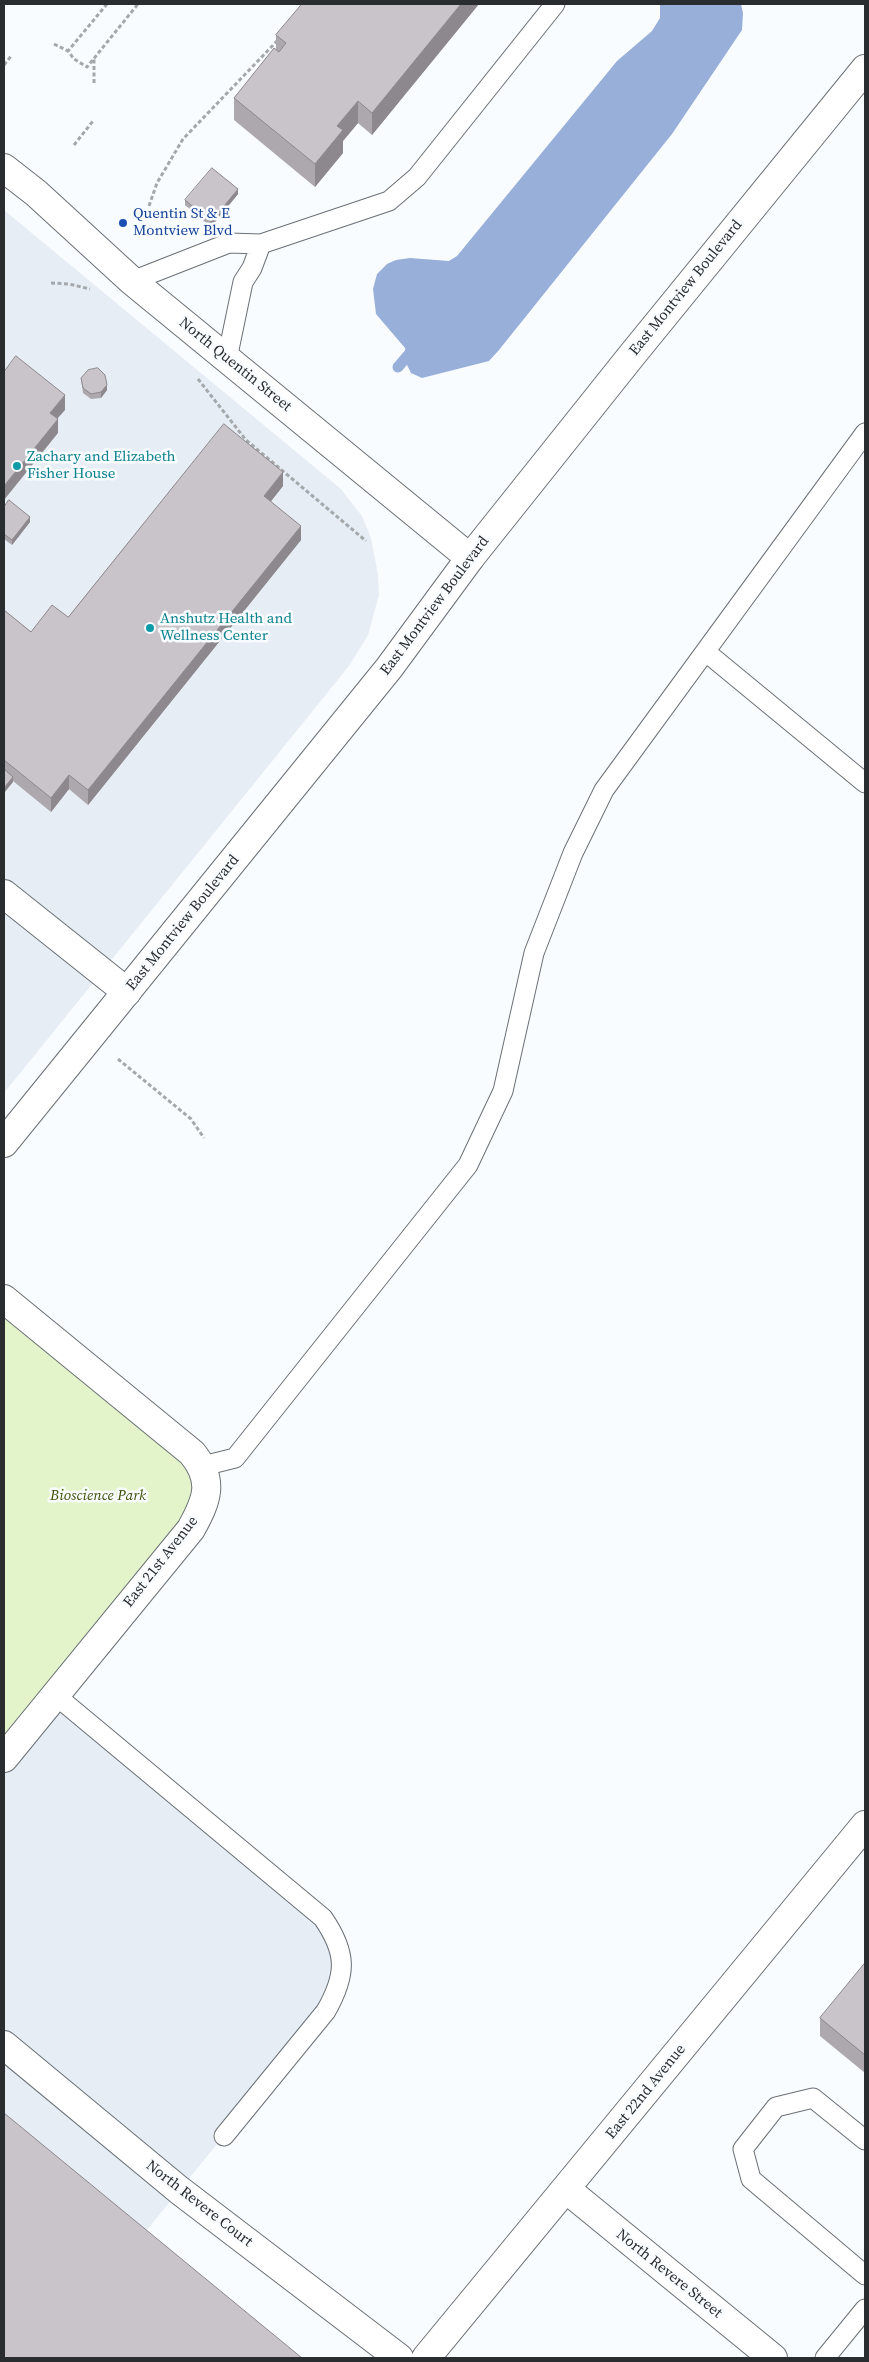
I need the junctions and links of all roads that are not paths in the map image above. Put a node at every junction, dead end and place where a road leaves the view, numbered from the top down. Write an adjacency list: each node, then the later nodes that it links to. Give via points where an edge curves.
1 (555, 4): 4 (lane, via 417,177 389,201)
2 (865, 68): 8 (street, East Montview Boulevard)
3 (4, 168): 5 (street, North Quentin Street)
4 (261, 244): 5 (lane, via 229,243); 6 (lane, via 252,268 242,282)
5 (132, 281): 6 (street, North Quentin Street)
6 (227, 359): 8 (street, North Quentin Street)
7 (865, 433): 9 (lane)
8 (470, 558): 12 (street, East Montview Boulevard, via 389,668)
9 (706, 652): 10 (lane); 15 (lane, via 604,790 572,853 534,953 503,1091 468,1166 235,1458)
10 (865, 783)
11 (4, 894): 12 (street)
12 (127, 992): 13 (street, East Montview Boulevard)
13 (4, 1143)
14 (4, 1299): 15 (street, via 192,1452)
15 (203, 1466): 16 (street, East 21st Avenue, via 206,1497 191,1529)
16 (54, 1694): 17 (street, East 21st Avenue); 20 (lane, via 323,1918 336,1937 342,1955 337,1991 326,2010)
17 (4, 1758)
18 (865, 1825): 22 (street, East 22nd Avenue)
19 (4, 2044): 25 (street, North Revere Court, via 179,2190)
20 (224, 2136)
21 (865, 2140): 23 (lane, via 813,2098 776,2107 743,2149 751,2179)
22 (566, 2189): 26 (street, East 22nd Avenue); 27 (street, North Revere Street)
23 (865, 2275)
24 (865, 2309): 28 (lane)
25 (399, 2358)
26 (426, 2358)
27 (772, 2358)
28 (825, 2358)

